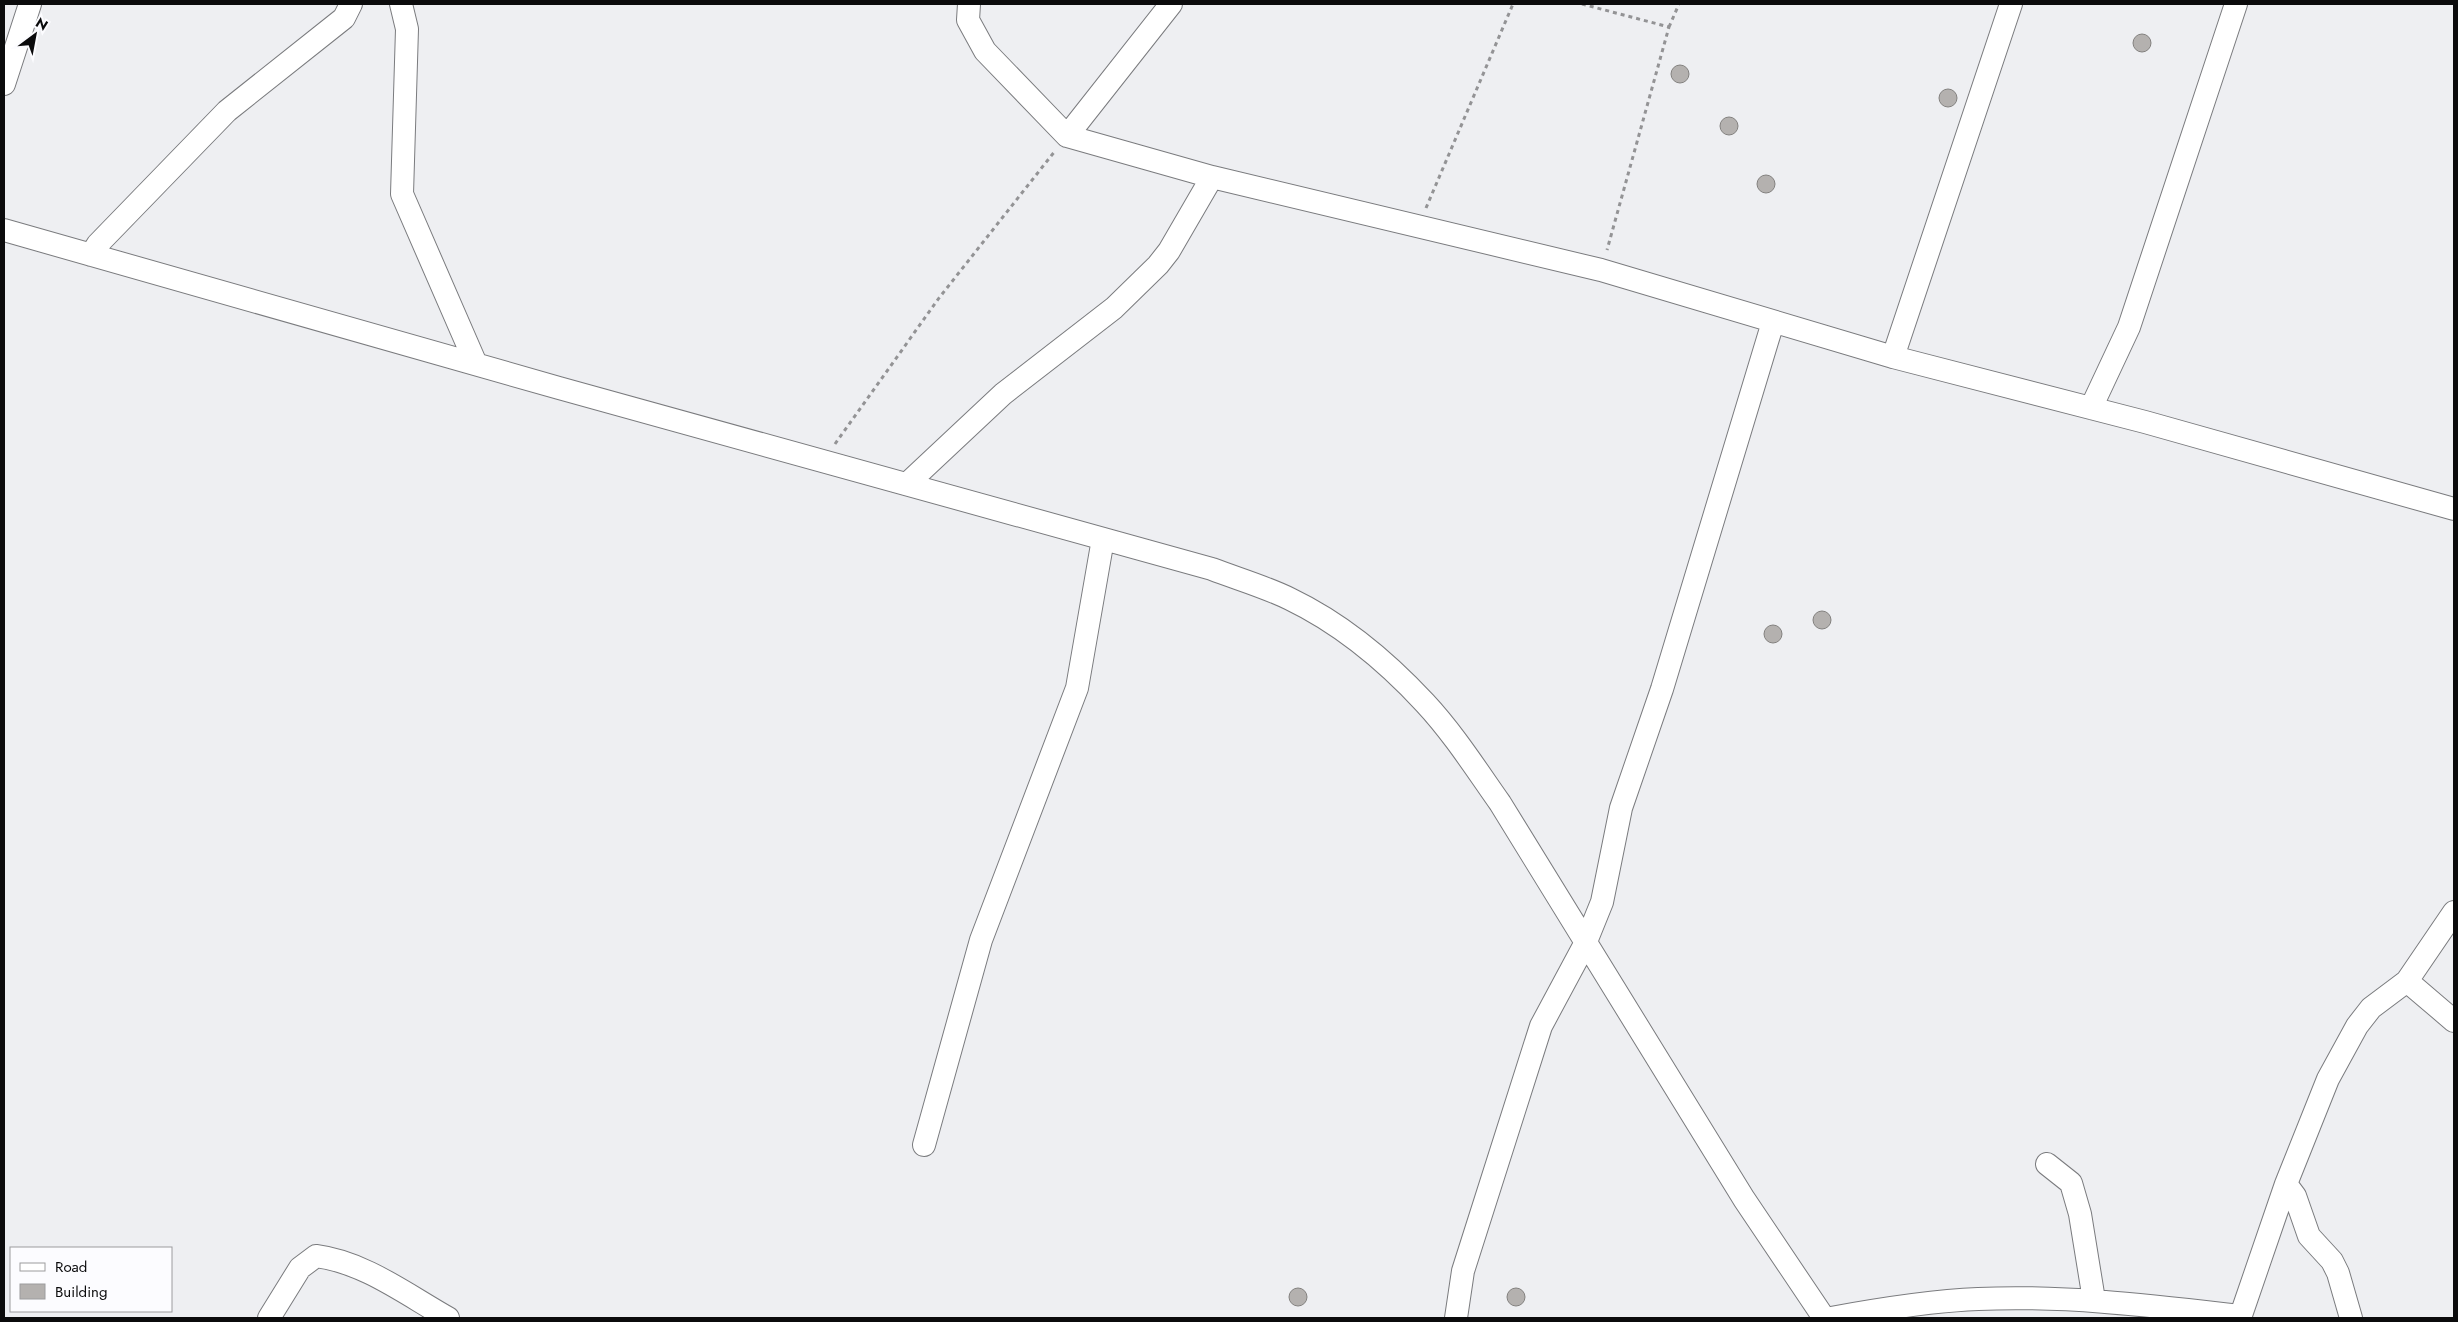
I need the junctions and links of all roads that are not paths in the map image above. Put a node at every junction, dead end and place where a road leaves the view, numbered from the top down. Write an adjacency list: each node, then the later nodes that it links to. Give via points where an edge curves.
1 (30, 4): 8 (street)
2 (351, 4): 12 (street, via 344,18 227,111)
3 (402, 4): 15 (street, via 407,29 402,194)
4 (969, 4): 9 (street, via 968,20 985,50)
5 (1171, 4): 9 (street)
6 (2011, 4): 14 (street)
7 (2236, 4): 16 (street, via 2128,327)
8 (4, 84)
9 (1067, 136): 10 (street)
10 (1212, 177): 13 (street, via 1601,270); 17 (street, via 1158,265 1114,308 1003,394)
11 (4, 230): 12 (street)
12 (91, 255): 15 (street)
13 (1773, 322): 14 (street); 21 (street, via 1665,680 1620,808 1606,888)
14 (1893, 357): 16 (street)
15 (476, 364): 17 (street)
16 (2091, 408): 18 (street)
17 (908, 484): 19 (street)
18 (2454, 509)
19 (1103, 539): 21 (street, via 1212,569 1290,599 1365,646 1426,703 1471,761); 24 (street, via 1077,688 981,940)
20 (2454, 912): 22 (street)
21 (1585, 944): 31 (street, via 1542,1026 1463,1272); 32 (street, via 1744,1199)
22 (2407, 981): 23 (street); 26 (street, via 2370,1008 2357,1026 2328,1079)
23 (2454, 1021)
24 (924, 1145)
25 (2048, 1164): 27 (street, via 2071,1183 2080,1214)
26 (2286, 1184): 28 (street); 34 (street, via 2295,1196 2309,1236 2332,1261 2338,1273)
27 (2094, 1300): 28 (street); 33 (street, via 1979,1299)
28 (2241, 1317)
29 (268, 1318): 30 (street, via 300,1268 316,1256 362,1269)
30 (448, 1318)
31 (1456, 1318)
32 (1824, 1318)
33 (1831, 1318)
34 (2350, 1318)

